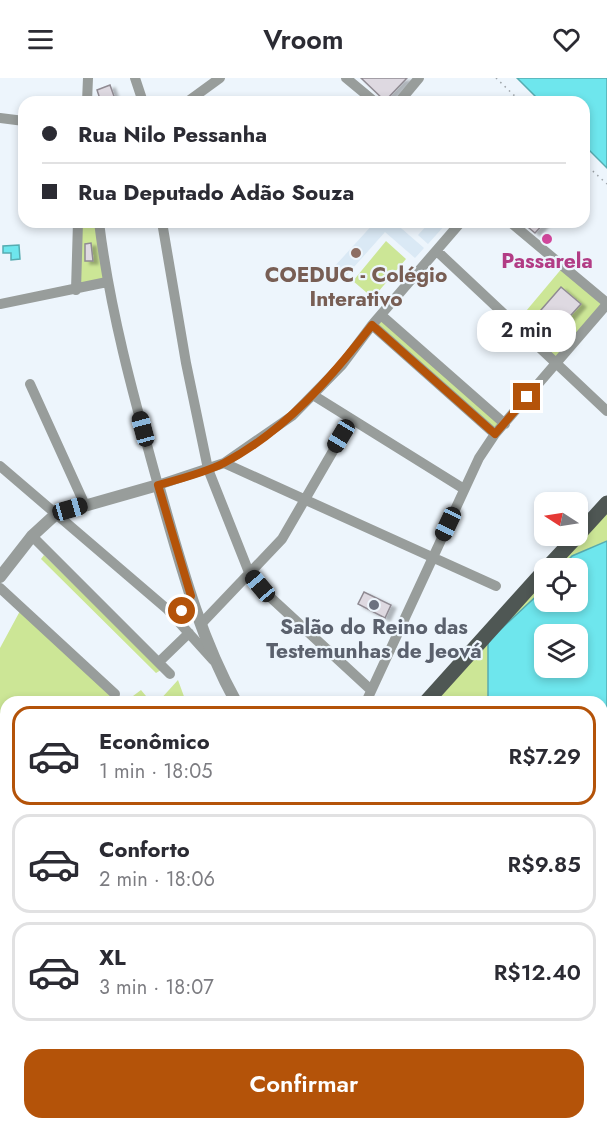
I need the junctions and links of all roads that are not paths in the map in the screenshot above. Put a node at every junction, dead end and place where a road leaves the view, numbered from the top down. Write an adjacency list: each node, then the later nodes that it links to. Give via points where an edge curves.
1 (89, 78): 6 (street)
2 (135, 78): 7 (street)
3 (220, 78): 8 (street)
4 (346, 78): 9 (street)
5 (419, 78): 10 (street)
6 (88, 96)
7 (140, 96)
8 (195, 96)
9 (368, 96)
10 (404, 96)
11 (0, 118): 12 (street)
12 (18, 120)
13 (78, 228): 20 (street)
14 (100, 228): 19 (street)
15 (163, 228): 34 (street)
16 (456, 228): 18 (street)
17 (517, 228): 22 (street)
18 (438, 252): 23 (street); 25 (street)
19 (107, 282): 20 (street); 35 (street, via 130,386)
20 (76, 290): 21 (street)
21 (0, 304)
22 (607, 304): 25 (street)
23 (381, 315): 24 (street); 30 (street)
24 (372, 325): 27 (street); 31 (street)
25 (557, 361): 28 (street); 30 (street)
26 (30, 384): 39 (street)
27 (313, 395): 29 (street); 32 (street, via 292,416)
28 (607, 411)
29 (351, 420): 36 (street); 37 (street)
30 (505, 424): 31 (street)
31 (495, 434): 36 (street)
32 (224, 464): 34 (street); 37 (street)
33 (0, 466): 40 (street)
34 (208, 469): 35 (street); 46 (street)
35 (158, 485): 39 (street); 51 (street)
36 (464, 489): 45 (street)
37 (305, 501): 45 (street); 46 (street, via 282,539)
38 (607, 503): 41 (main road)
39 (85, 505): 40 (street)
40 (56, 513): 42 (street); 52 (street)
41 (588, 523)
42 (32, 536): 47 (street); 56 (street)
43 (567, 546): 44 (main road)
44 (557, 558)
45 (432, 559): 49 (street); 58 (street)
46 (250, 575): 53 (street); 58 (street)
47 (0, 577)
48 (534, 583): 62 (main road)
49 (496, 586)
50 (0, 588): 59 (street)
51 (191, 596): 52 (street, via 182,611); 53 (street)
52 (167, 609): 54 (street)
53 (201, 624): 55 (street)
54 (189, 633): 55 (street); 56 (street)
55 (213, 660): 60 (street)
56 (159, 662): 57 (street)
57 (170, 674)
58 (371, 690): 61 (street)
59 (115, 694)
60 (233, 696)
61 (368, 696)
62 (431, 696)

